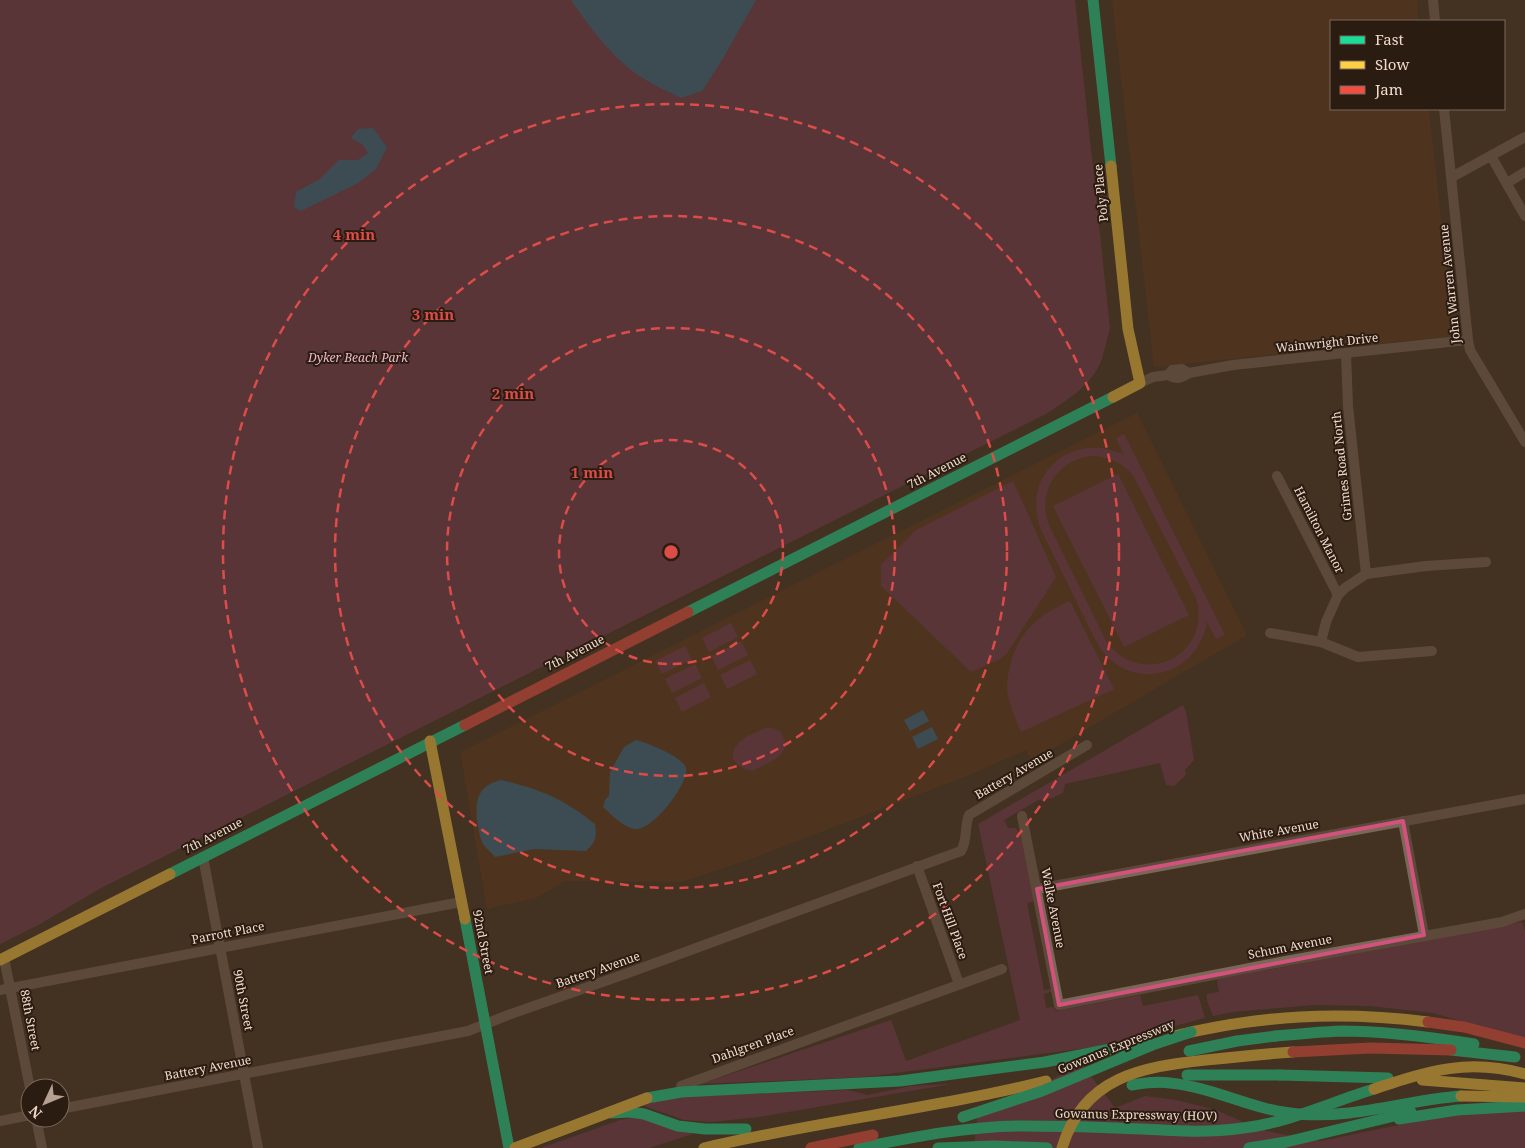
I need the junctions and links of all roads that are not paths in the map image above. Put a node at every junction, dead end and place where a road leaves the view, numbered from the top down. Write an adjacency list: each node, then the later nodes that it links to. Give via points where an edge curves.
1 (1093, 0): 14 (main road, Poly Place, via 1128,329)
2 (1433, 0): 3 (street)
3 (1435, 20)
4 (1444, 110): 8 (street, John Warren Avenue)
5 (1525, 137): 6 (street)
6 (1491, 156): 8 (street); 9 (street)
7 (1525, 172): 9 (street)
8 (1452, 177): 11 (street, John Warren Avenue)
9 (1507, 183): 10 (street)
10 (1525, 216)
11 (1468, 340): 12 (street, Wainwright Drive); 15 (street, John Warren Avenue, via 1470,350)
12 (1346, 354): 13 (street, Wainwright Drive, via 1233,365 1173,379); 18 (street, Grimes Road North, via 1348,406)
13 (1166, 376): 14 (street, 7th Avenue)
14 (1140, 383): 23 (main road, 7th Avenue)
15 (1525, 442)
16 (1277, 476): 19 (street, Hamilton Manor)
17 (1486, 562): 18 (street)
18 (1366, 574): 19 (street)
19 (1338, 595): 21 (street)
20 (1270, 633): 21 (street)
21 (1321, 642): 22 (street, via 1358,657)
22 (1432, 651)
23 (430, 741): 28 (main road, 7th Avenue); 31 (main road, 92nd Street)
24 (1087, 745): 29 (street, Battery Avenue, via 969,815 965,845 961,851)
25 (1525, 799): 27 (street, White Avenue)
26 (1022, 816): 30 (street, Walke Avenue)
27 (1403, 821): 30 (street, White Avenue); 33 (street)
28 (203, 857): 34 (street, 90th Street); 35 (main road, 7th Avenue)
29 (918, 866): 37 (street, Fort Hill Place); 40 (street, Battery Avenue)
30 (1037, 889): 39 (street, Walke Avenue)
31 (461, 902): 34 (street, Parrott Place); 40 (main road, 92nd Street)
32 (1525, 914): 33 (street, Schum Avenue, via 1502,922)
33 (1424, 935): 39 (street, Schum Avenue)
34 (220, 947): 38 (street, Parrott Place); 44 (street, 90th Street)
35 (2, 959): 38 (street, 88th Street)
36 (1002, 969): 37 (street, Dahlgren Place)
37 (959, 984): 50 (street, Dahlgren Place)
38 (5, 989): 46 (street, 88th Street)
39 (1059, 1006)
40 (485, 1024): 44 (street, Battery Avenue, via 468,1031); 60 (main road, 92nd Street)
41 (1191, 1032): 42 (main road, Gowanus Expressway, via 1270,1018 1353,1016 1442,1024); 50 (main road, bridge, via 1045,1062 862,1084 681,1092); 63 (main road, Gowanus Expressway, bridge, via 1033,1094 963,1117)
42 (1525, 1043)
43 (1520, 1055): 67 (main road, bridge, via 1428,1036 1372,1032 1276,1036 1191,1050 1126,1070 1097,1085 1070,1115); 68 (main road, bridge, via 1446,1049 1360,1048 1162,1067 1121,1078 1093,1095 1074,1117)
44 (244, 1074): 52 (street, Battery Avenue); 59 (street, 90th Street)
45 (1525, 1074): 64 (main road, Gowanus Expressway (HOV), bridge, via 1482,1066 1440,1069 1275,1122 1246,1128 1210,1132 1023,1126 976,1128)
46 (27, 1078)
47 (1048, 1080): 56 (main road, Gowanus Expressway, via 1011,1090)
48 (1525, 1088): 69 (main road, bridge, via 1305,1076 1220,1074 1146,1078 1117,1086 1096,1102 1079,1122)
49 (1525, 1097): 70 (main road, bridge, via 1498,1095 1430,1099 1320,1115 1278,1112 1180,1084 1149,1082 1125,1088 1105,1100 1084,1124)
50 (647, 1098): 53 (main road, Dahlgren Place)
51 (1525, 1105): 71 (main road, via 1496,1102 1425,1109); 72 (main road, via 1419,1116)
52 (70, 1107)
53 (611, 1113): 56 (main road, via 644,1114 678,1126 705,1129); 61 (main road, Dahlgren Place)
54 (20, 1117): 55 (street)
55 (0, 1121)
56 (806, 1126): 62 (main road, Gowanus Expressway)
57 (38, 1128): 58 (street)
58 (42, 1148)
59 (258, 1148)
60 (509, 1148)
61 (515, 1148)
62 (704, 1148)
63 (811, 1148)
64 (859, 1148)
65 (938, 1148): 66 (main road)
66 (1048, 1148)
67 (1057, 1148)
68 (1062, 1148)
69 (1069, 1148)
70 (1074, 1148)
71 (1249, 1148)
72 (1280, 1148)

